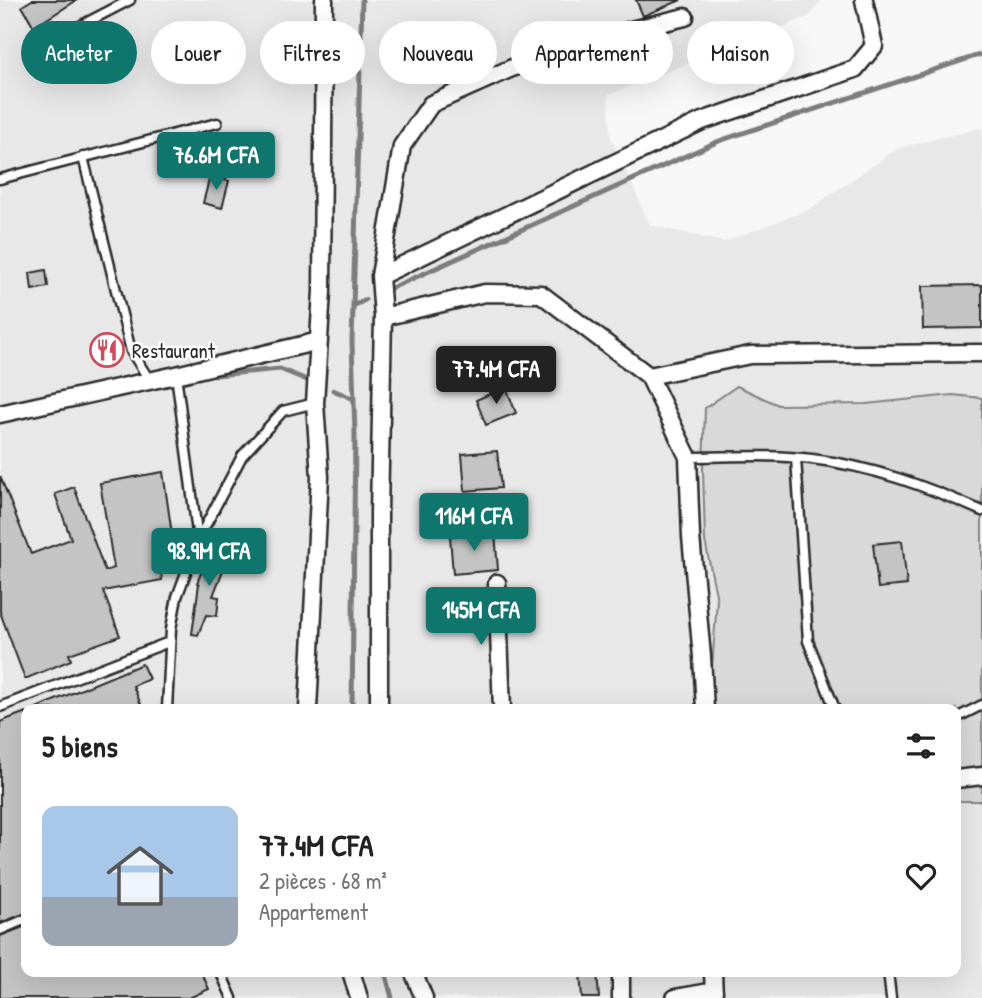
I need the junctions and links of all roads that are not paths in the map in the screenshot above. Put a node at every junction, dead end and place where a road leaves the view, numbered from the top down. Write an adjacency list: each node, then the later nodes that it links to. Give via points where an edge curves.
1 (130, 0): 5 (lane)
2 (324, 0): 11 (street)
3 (864, 0): 9 (street, via 874,46 855,69 702,121)
4 (685, 18): 9 (street, via 512,68 431,104 402,146)
5 (90, 21)
6 (217, 123): 7 (lane)
7 (83, 157): 8 (lane); 15 (lane, via 131,351)
8 (0, 179)
9 (380, 276): 10 (street)
10 (383, 317): 14 (street, via 485,293 541,295); 26 (street)
11 (319, 341): 13 (street); 16 (street)
12 (982, 353): 14 (street, via 750,355)
13 (176, 375): 15 (street); 21 (lane)
14 (649, 376): 18 (street)
15 (150, 381): 17 (street)
16 (315, 403): 21 (lane, via 283,411 242,456); 25 (street, via 320,477)
17 (0, 414)
18 (688, 457): 19 (lane); 28 (street)
19 (796, 458): 20 (lane, via 872,470); 29 (lane, via 808,641)
20 (982, 511)
21 (198, 540): 23 (lane, via 177,597)
22 (497, 583): 27 (street)
23 (169, 642): 24 (lane); 31 (lane)
24 (167, 704)
25 (308, 704)
26 (379, 704)
27 (502, 704)
28 (705, 704)
29 (833, 704)
30 (982, 705): 32 (lane)
31 (0, 707)
32 (961, 716)
33 (982, 776): 34 (street)
34 (961, 778)
35 (21, 921): 36 (lane)
36 (0, 930)
37 (223, 977): 44 (lane)
38 (353, 977): 45 (street)
39 (415, 977): 46 (street)
40 (621, 977): 47 (street)
41 (713, 977): 43 (street)
42 (889, 977): 49 (lane)
43 (714, 995): 48 (street)
44 (232, 998)
45 (359, 998)
46 (425, 998)
47 (621, 998)
48 (675, 998)
49 (891, 998)

